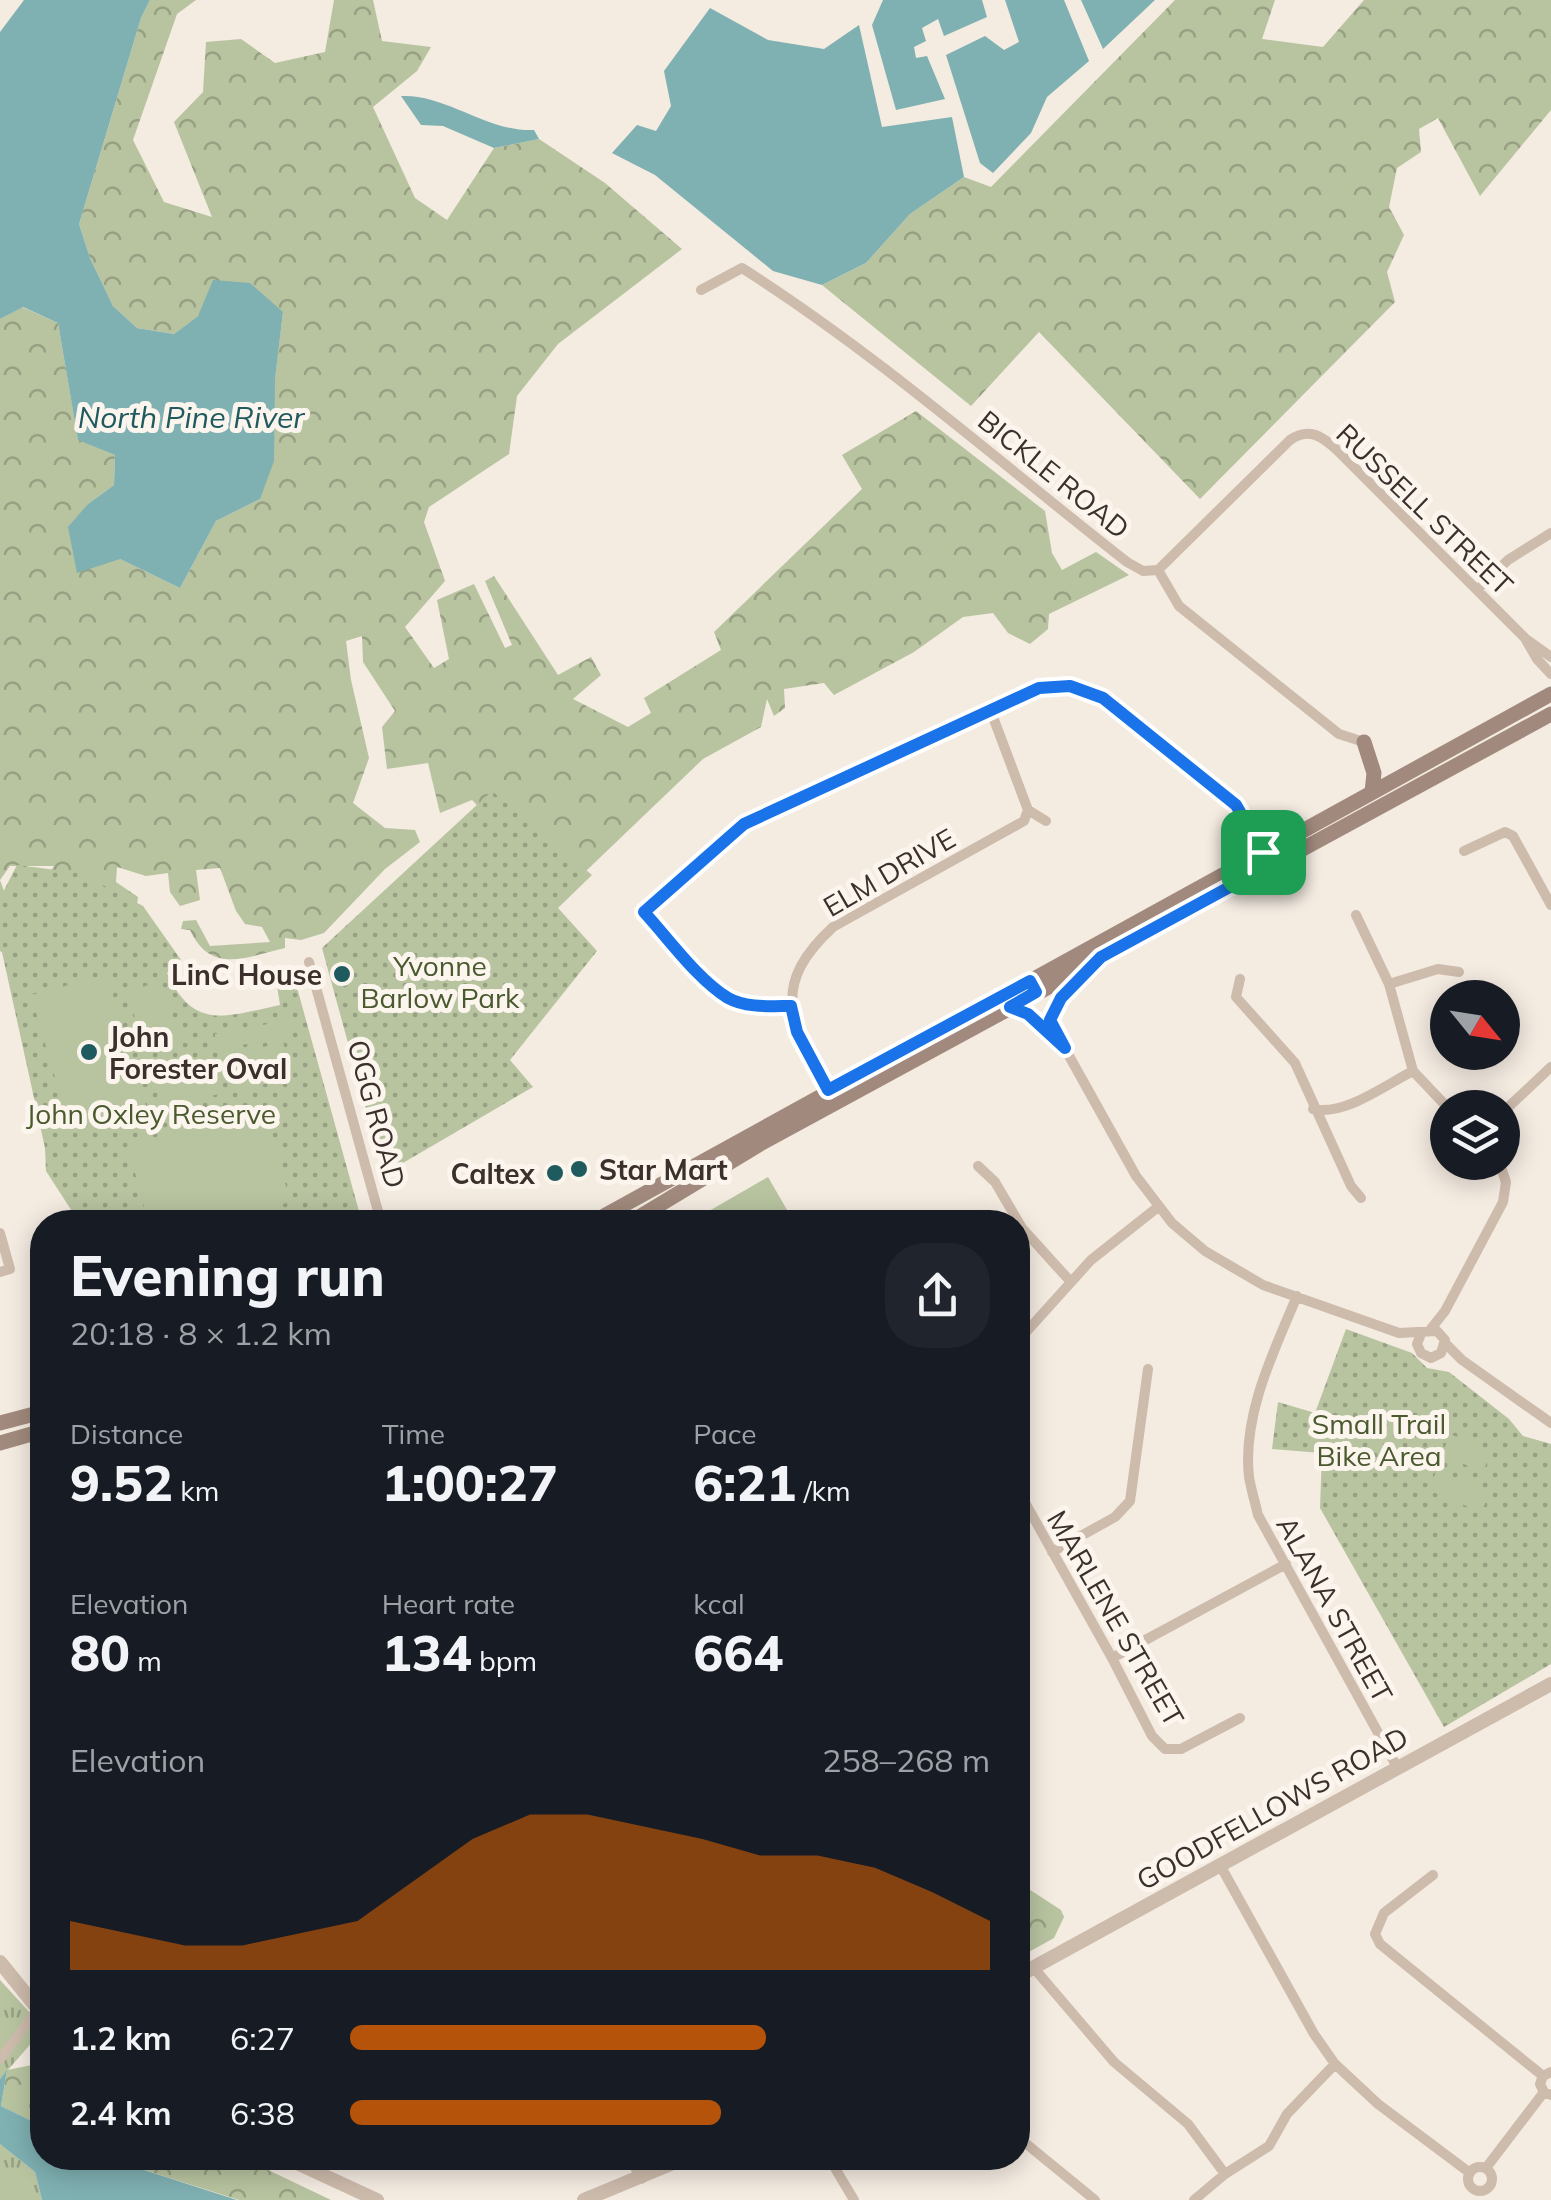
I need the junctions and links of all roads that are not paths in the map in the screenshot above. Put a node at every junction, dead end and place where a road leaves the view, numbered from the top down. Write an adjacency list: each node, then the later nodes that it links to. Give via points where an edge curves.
1 (701, 290): 3 (street, BICKLE ROAD, via 742,268 922,396 1128,562)
2 (1551, 533): 4 (street)
3 (1158, 570): 4 (street, RUSSELL STREET, via 1281,448 1311,433 1338,450); 11 (street, via 1179,606 1339,734)
4 (1476, 590): 5 (street, RUSSELL STREET)
5 (1526, 640): 6 (street, RUSSELL STREET); 7 (street, RUSSELL STREET)
6 (1551, 657)
7 (1551, 674)
8 (1551, 694): 12 (main road)
9 (990, 709): 13 (street); 16 (street, via 1039,688 1070,686 1103,698 1236,805); 25 (street, via 744,824 644,912 730,1000)
10 (1551, 714): 16 (main road)
11 (1364, 742): 12 (main road)
12 (1372, 792): 16 (main road)
13 (1028, 810): 14 (street); 25 (street, ELM DRIVE, via 1024,821 833,927 807,950)
14 (1046, 822)
15 (1464, 851): 17 (street, via 1505,832 1513,836)
16 (1266, 858): 19 (main road); 24 (main road)
17 (1551, 904)
18 (1356, 915): 23 (street)
19 (1101, 957): 24 (main road); 27 (main road, via 1061,998)
20 (309, 962): 39 (street, OGG ROAD)
21 (1459, 972): 23 (street, via 1438,969)
22 (1240, 979): 34 (street, via 1236,997 1295,1063)
23 (1389, 984): 30 (street)
24 (1033, 986): 26 (main road); 27 (street); 31 (main road)
25 (791, 1006): 31 (street)
26 (1010, 1007): 28 (main road, via 1028,1014); 41 (main road)
27 (1050, 1020): 28 (street)
28 (1065, 1048): 38 (street)
29 (1551, 1068): 33 (street)
30 (1412, 1071): 32 (street); 34 (street, via 1340,1108)
31 (828, 1090): 40 (main road)
32 (1430, 1090)
33 (1520, 1096)
34 (1313, 1109): 37 (street)
35 (978, 1166): 42 (street)
36 (1505, 1180): 48 (street, via 1503,1202)
37 (1361, 1198)
38 (1158, 1207): 46 (street); 47 (street, via 1220,1262)
39 (378, 1210)
40 (614, 1210)
41 (651, 1210)
42 (1011, 1210)
43 (0, 1232): 45 (street, via 10,1270)
44 (1030, 1237): 46 (street)
45 (0, 1272)
46 (1070, 1281): 49 (street)
47 (1297, 1296): 51 (street); 64 (street, ALANA STREET, via 1251,1430 1249,1475 1258,1515)
48 (1445, 1312): 50 (street); 52 (street)
49 (1030, 1327)
50 (1425, 1332): 51 (street); 52 (street); 53 (street)
51 (1400, 1334): 53 (street)
52 (1444, 1339): 54 (street); 55 (street)
53 (1418, 1348): 54 (street, via 1428,1358)
54 (1439, 1355): 55 (street)
55 (1462, 1360): 58 (street)
56 (1148, 1368): 63 (street, via 1130,1502)
57 (30, 1415): 59 (main road)
58 (1551, 1422)
59 (0, 1424)
60 (30, 1434): 61 (main road)
61 (0, 1443)
62 (1030, 1512): 63 (street, MARLENE STREET)
63 (1052, 1552): 65 (street, MARLENE STREET)
64 (1286, 1564): 65 (street); 68 (street, ALANA STREET)
65 (1112, 1658): 67 (street, MARLENE STREET, via 1165,1749 1181,1749)
66 (1551, 1684): 68 (street, GOODFELLOWS ROAD)
67 (1240, 1718)
68 (1397, 1767): 69 (street, GOODFELLOWS ROAD)
69 (1220, 1865): 72 (street, GOODFELLOWS ROAD); 77 (street)
70 (1433, 1875): 78 (street, via 1384,1912 1376,1934 1380,1944)
71 (0, 1962): 74 (street)
72 (1033, 1968): 73 (street, GOODFELLOWS ROAD); 87 (street, via 1114,2062 1188,2124)
73 (1030, 1970)
74 (30, 1999)
75 (30, 2023): 76 (street)
76 (0, 2059)
77 (1335, 2064): 86 (street); 87 (street, via 1286,2114 1269,2146)
78 (1547, 2074): 79 (street, via 1540,2084)
79 (1548, 2094): 81 (street)
80 (1030, 2148): 93 (street)
81 (1486, 2168): 86 (street); 89 (street)
82 (312, 2170): 90 (street)
83 (638, 2170): 88 (street)
84 (657, 2170): 88 (street)
85 (836, 2170): 92 (street)
86 (1470, 2172): 89 (street, via 1471,2187)
87 (1225, 2174): 94 (street)
88 (641, 2177): 91 (street)
89 (1489, 2188): 95 (street)
90 (377, 2200)
91 (584, 2200)
92 (854, 2200)
93 (1095, 2200)
94 (1194, 2200)
95 (1500, 2200)

